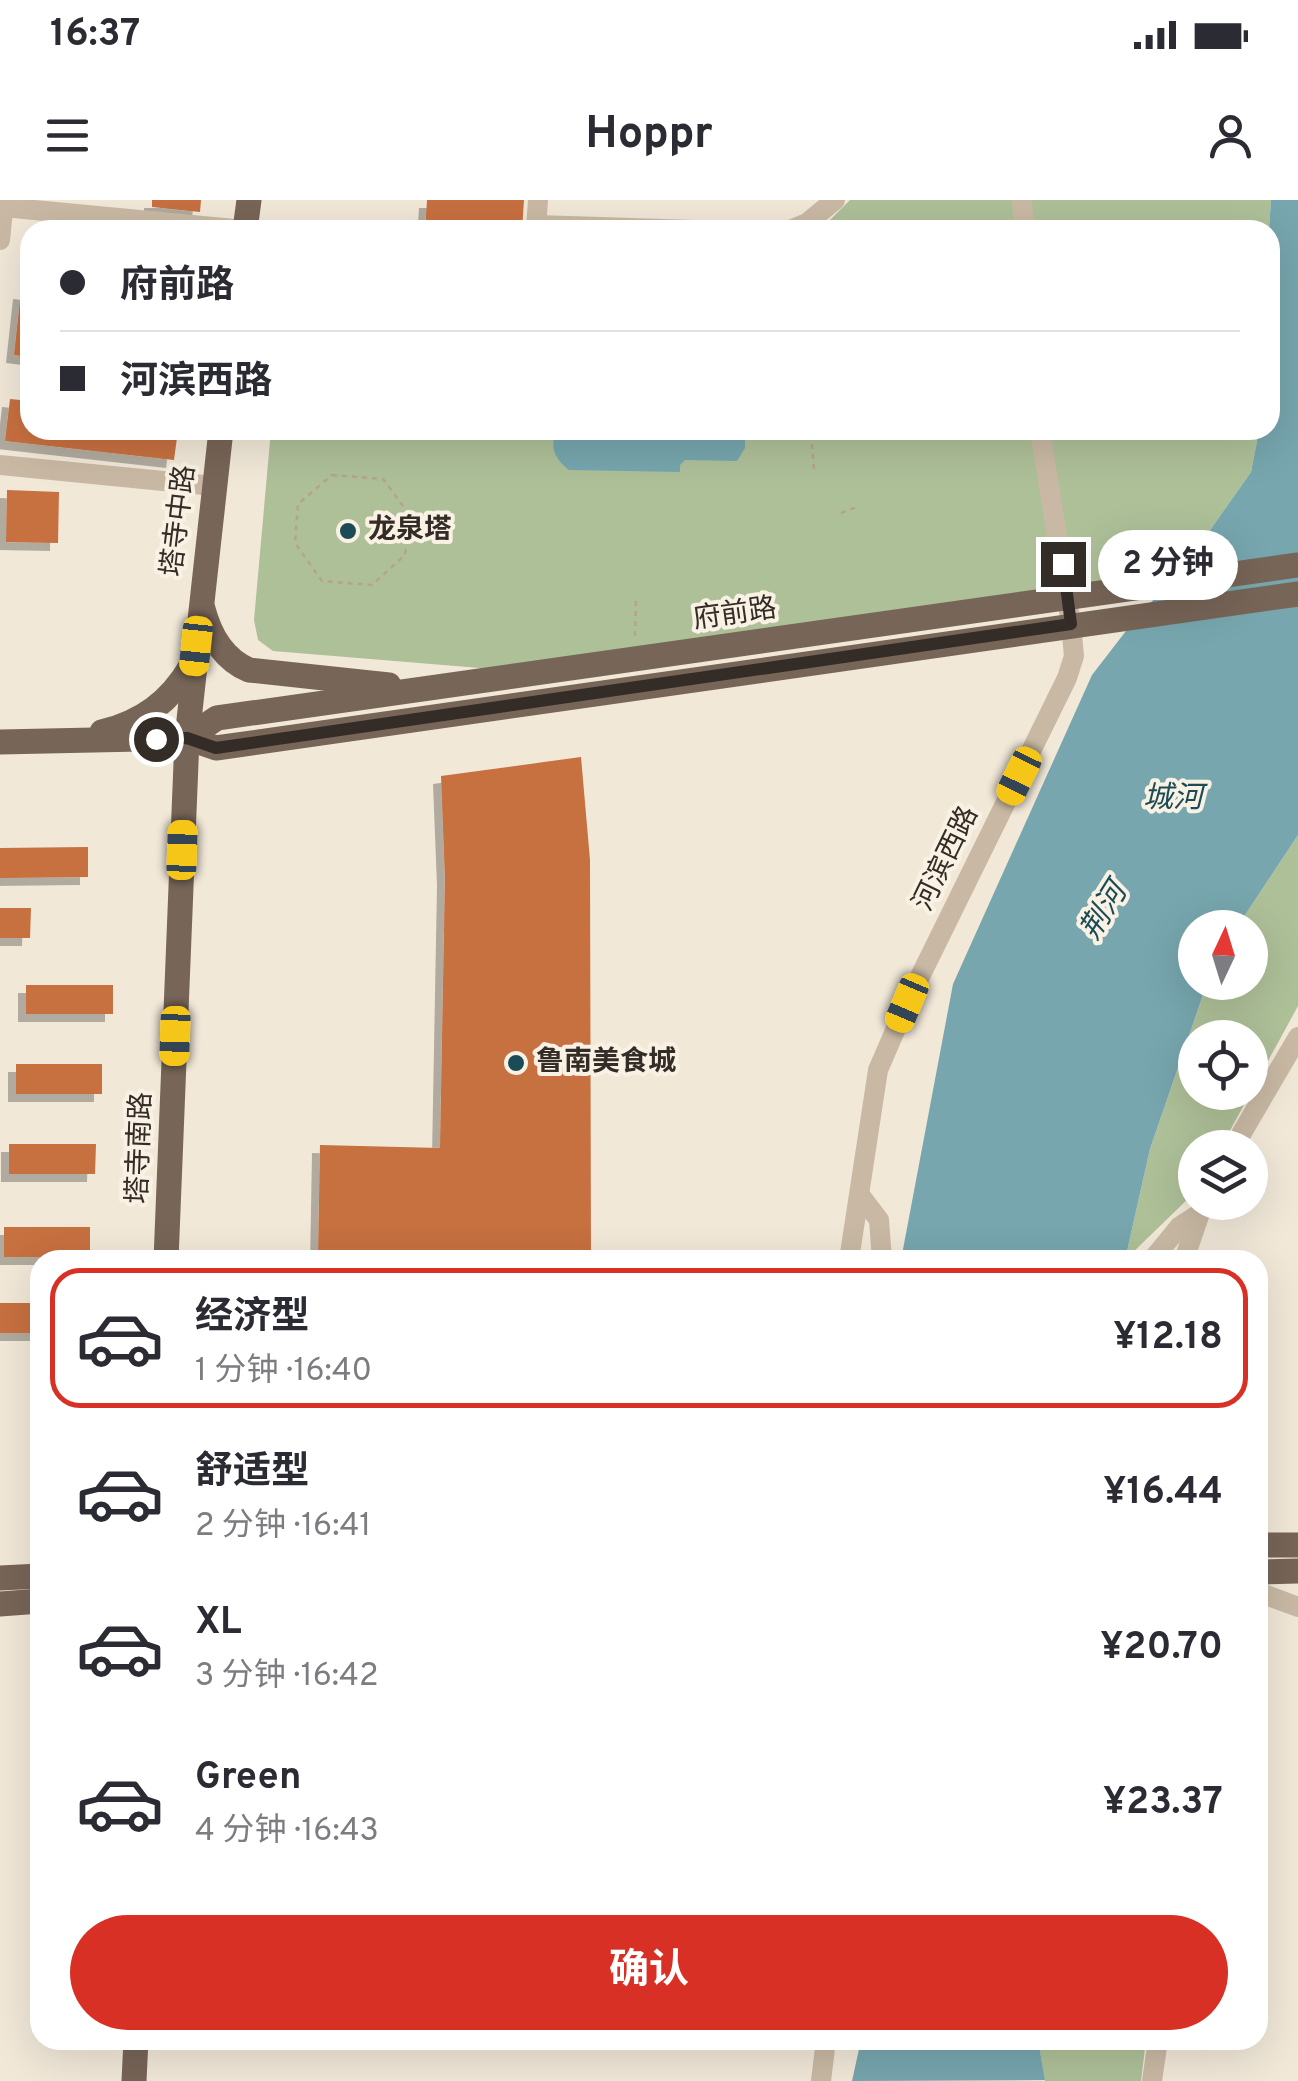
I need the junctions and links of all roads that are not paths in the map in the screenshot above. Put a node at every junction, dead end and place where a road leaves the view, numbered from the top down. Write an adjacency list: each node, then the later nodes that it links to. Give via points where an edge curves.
1 (835, 200): 4 (street)
2 (4, 204): 3 (street); 5 (street)
3 (152, 220)
4 (811, 220)
5 (0, 240)
6 (220, 440): 9 (main road, 塔寺中路)
7 (1042, 440): 12 (street, 河滨西路)
8 (0, 465): 9 (street)
9 (214, 486): 13 (main road, 塔寺中路)
10 (1298, 565): 12 (main road, 府前路)
11 (1298, 594): 14 (main road, 府前路)
12 (1068, 598): 14 (street, 河滨西路); 16 (main road, 府前路)
13 (201, 599): 15 (main road, 塔寺中路); 16 (main road, via 222,652 249,670)
14 (1071, 624): 17 (main road, 府前路, via 216,748); 22 (street, 河滨西路, via 1074,656 1067,678 878,1070)
15 (196, 646): 17 (main road, 塔寺中路); 18 (main road, via 181,683 148,715)
16 (428, 689): 17 (main road, 府前路, via 217,718)
17 (187, 738): 18 (main road, 府前路); 25 (main road, 塔寺南路)
18 (66, 741): 19 (main road, 府前路)
19 (0, 742)
20 (1298, 1037): 21 (street)
21 (1244, 1130)
22 (860, 1195): 26 (street, 河滨西路); 27 (street, via 879,1220)
23 (1186, 1220): 28 (street)
24 (1197, 1220): 29 (street)
25 (166, 1250)
26 (852, 1250)
27 (881, 1250)
28 (1160, 1250)
29 (1187, 1250)
30 (1298, 1545): 31 (main road)
31 (1268, 1546)
32 (1298, 1571): 33 (main road)
33 (1268, 1572)
34 (30, 1576): 35 (main road)
35 (0, 1578)
36 (1268, 1596): 39 (street)
37 (30, 1602): 38 (main road)
38 (0, 1604)
39 (1298, 1607)
40 (136, 2050): 43 (main road)
41 (825, 2050): 44 (street)
42 (1157, 2050): 45 (street)
43 (134, 2081)
44 (821, 2081)
45 (1152, 2081)

